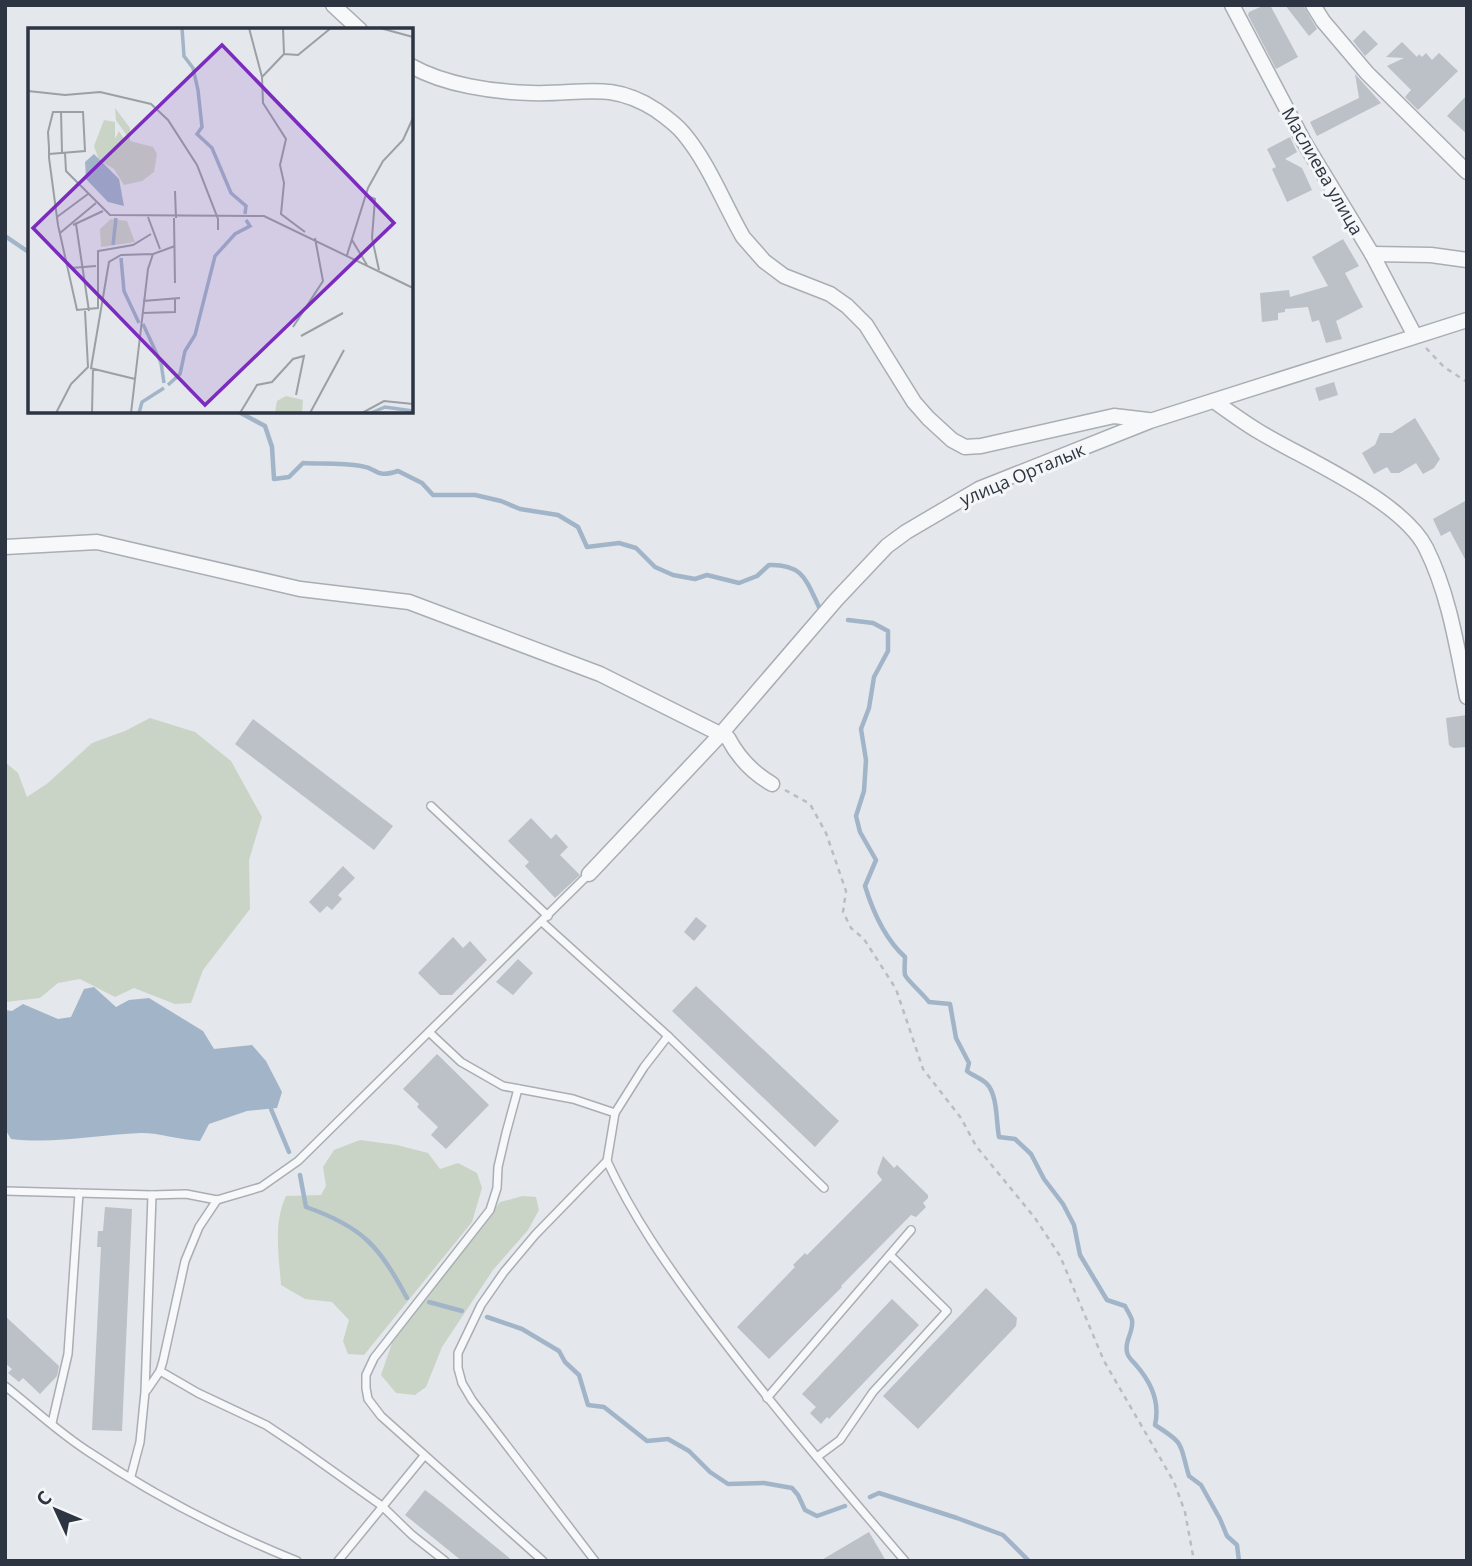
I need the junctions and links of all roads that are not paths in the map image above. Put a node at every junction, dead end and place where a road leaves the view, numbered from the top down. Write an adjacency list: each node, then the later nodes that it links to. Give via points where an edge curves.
1 (333, 5): 4 (street)
2 (1313, 5): 6 (street, via 1367,73)
3 (1234, 6): 7 (street, Маслиева улица, via 1304,142)
4 (358, 28)
5 (413, 67): 12 (street, via 448,80 511,92 606,90 642,101 664,116 685,134 755,252 784,276 830,294 847,306 866,325 914,402 951,440 965,447 1114,416)
6 (1467, 172)
7 (1372, 254): 8 (street); 10 (street, Маслиева улица)
8 (1467, 260)
9 (1467, 320): 10 (street, улица Орталык)
10 (1415, 336): 11 (street, улица Орталык)
11 (1214, 401): 12 (street, улица Орталык); 14 (street, via 1336,473 1415,531 1445,595)
12 (1150, 421): 15 (street, улица Орталык, via 979,489 906,532 836,600)
13 (5, 547): 15 (street, via 97,542 300,589 410,603 600,674)
14 (1467, 697)
15 (720, 735): 16 (street); 18 (street, улица Орталык)
16 (772, 784)
17 (431, 807): 19 (lane)
18 (589, 874): 19 (lane)
19 (545, 919): 20 (lane); 21 (lane)
20 (430, 1033): 22 (lane, via 482,1076); 29 (lane, via 298,1161 261,1187)
21 (668, 1036): 23 (lane); 25 (lane)
22 (518, 1089): 23 (lane, via 573,1098); 37 (lane, via 490,1210 404,1317 366,1374 368,1399)
23 (615, 1113): 24 (lane)
24 (607, 1161): 35 (lane, via 653,1245); 45 (lane, via 504,1272 481,1305 458,1353 462,1383 472,1400)
25 (824, 1188)
26 (5, 1191): 27 (lane)
27 (79, 1193): 28 (lane); 36 (lane, via 68,1354)
28 (152, 1195): 29 (lane, via 186,1194); 34 (lane)
29 (217, 1200): 32 (lane, via 185,1261)
30 (911, 1230): 31 (lane)
31 (890, 1255): 35 (lane); 38 (lane, via 947,1311 873,1392 840,1440)
32 (160, 1371): 34 (lane); 40 (lane, via 267,1425)
33 (5, 1386): 36 (lane)
34 (145, 1392): 39 (lane)
35 (768, 1398): 38 (lane)
36 (52, 1423): 39 (lane, via 88,1452)
37 (424, 1456): 40 (lane); 44 (lane)
38 (817, 1457): 46 (lane)
39 (131, 1476): 41 (lane, via 228,1531)
40 (382, 1506): 42 (lane); 43 (lane)
41 (297, 1561)
42 (338, 1561)
43 (445, 1561)
44 (543, 1561)
45 (595, 1561)
46 (905, 1561)

